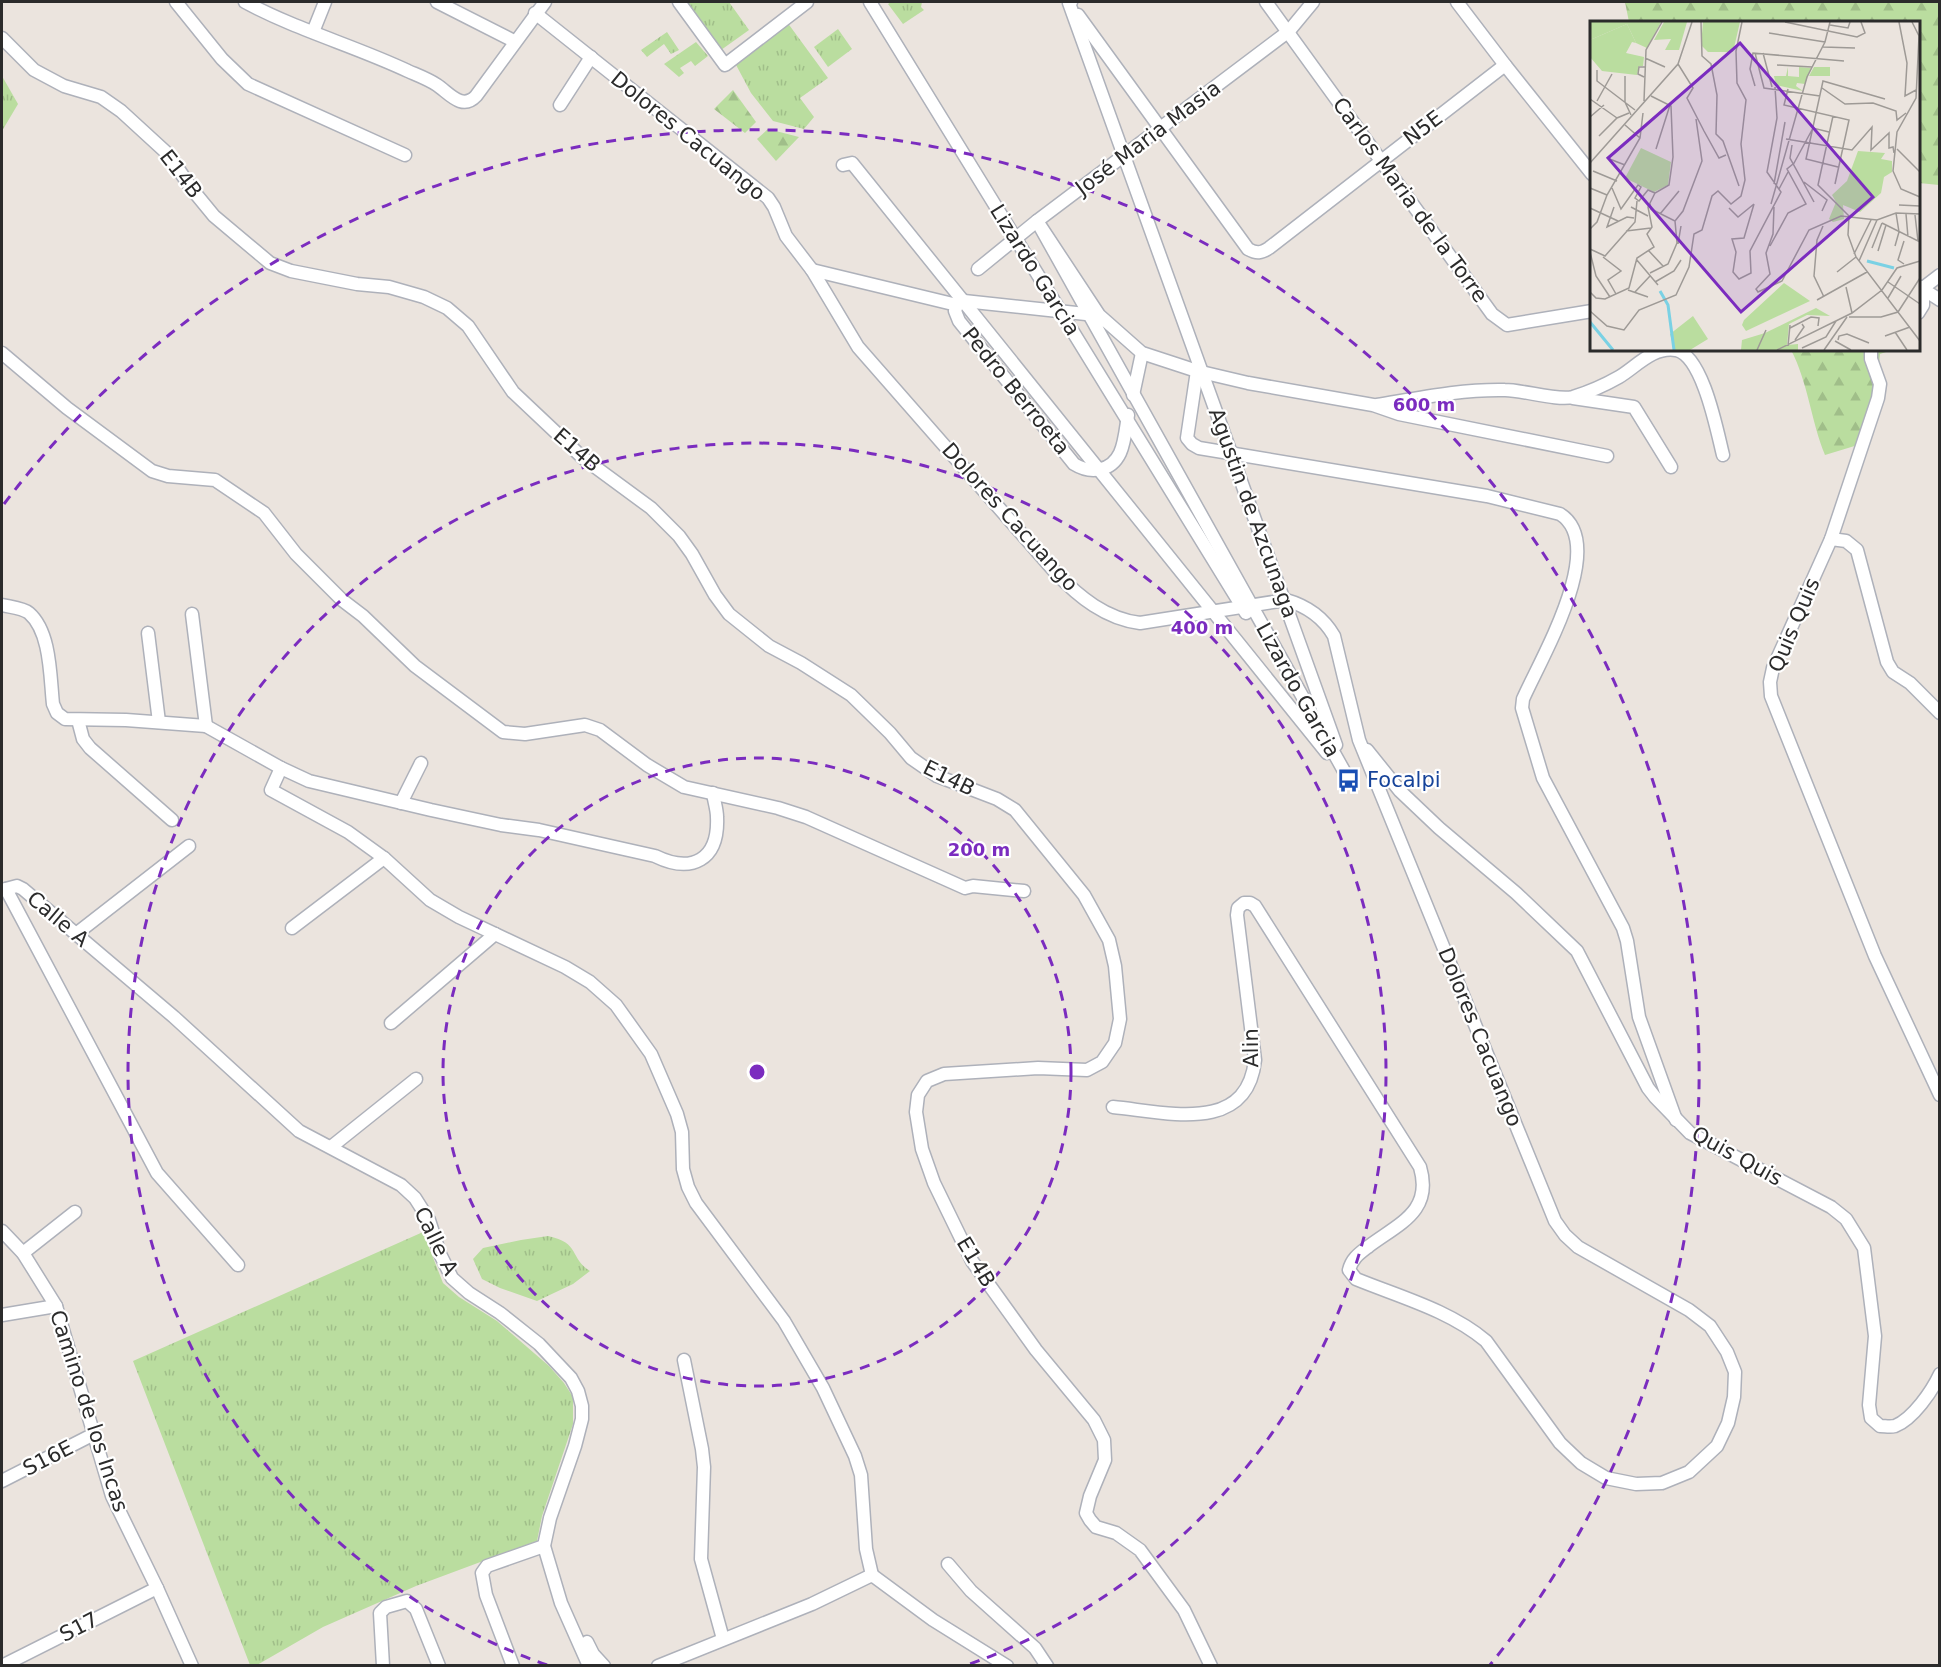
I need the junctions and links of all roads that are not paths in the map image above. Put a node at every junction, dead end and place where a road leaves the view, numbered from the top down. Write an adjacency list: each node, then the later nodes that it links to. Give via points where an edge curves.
1 (176, 2): 22 (street, via 222,59 248,84)
2 (245, 2): 14 (street)
3 (325, 2): 14 (street)
4 (437, 2): 17 (street)
5 (545, 2): 13 (street)
6 (679, 2): 7 (street, via 725,65)
7 (807, 2)
8 (870, 2): 28 (street, Lizardo Garcia)
9 (1069, 2): 21 (street); 23 (street, Agustin de Azcunaga)
10 (1266, 2): 15 (street, Carlos Maria de la Torre)
11 (1313, 2): 15 (street, José Maria Masia)
12 (1457, 2): 19 (street)
13 (535, 13): 17 (street); 18 (street, Dolores Cacuango)
14 (313, 32): 17 (street, via 398,66 462,102 476,96)
15 (1289, 32): 21 (street, José Maria Masia); 24 (street, Carlos Maria de la Torre)
16 (2, 38): 112 (street, E14B, via 34,70 121,111 169,155 214,216 270,263 357,284 388,287 447,308 468,326 513,392 583,458 651,508 679,536 729,614 769,646 851,695 911,758 937,776 1015,810 1084,895 1109,940 1120,1019 1115,1043 1102,1062 1087,1070 1038,1068 944,1074 927,1081 918,1095 922,1149 972,1261 1036,1350 1094,1420 1104,1440 1105,1460 1086,1513 1095,1527 1116,1533 1140,1550 1184,1610)
17 (514, 41)
18 (591, 57): 20 (street, Dolores Cacuango); 30 (street, Dolores Cacuango, via 768,198 786,236)
19 (1505, 65): 24 (street, N5E); 26 (street)
20 (560, 105)
21 (1161, 128): 23 (street, José Maria Masia); 24 (street, N5E, via 1248,249 1255,253 1269,248)
22 (405, 155)
23 (1124, 156): 27 (street, José Maria Masia); 44 (street, Agustin de Azcunaga)
24 (1382, 159): 37 (street, Carlos Maria de la Torre, via 1492,314 1507,325)
25 (843, 165): 34 (street, via 852,163)
26 (1590, 171)
27 (1037, 221): 28 (street, José Maria Masia); 38 (street, Lizardo Garcia)
28 (1016, 238): 29 (street, José Maria Masia); 36 (street, Lizardo Garcia)
29 (978, 269)
30 (812, 270): 34 (street, Pedro Berroeta); 58 (street, Dolores Cacuango, via 858,347 1070,588 1092,605 1132,622)
31 (1940, 275): 32 (street)
32 (1921, 287): 33 (street); 35 (street)
33 (1940, 300)
34 (960, 303): 36 (street, Pedro Berroeta); 53 (street, Pedro Berroeta, via 955,311 959,321 1074,464 1090,471)
35 (1920, 310)
36 (1061, 311): 38 (street, Pedro Berroeta); 48 (street, Lizardo Garcia)
37 (1590, 311)
38 (1094, 315): 43 (street, Lizardo Garcia); 45 (street, Lizardo Garcia)
39 (1663, 351): 46 (street, via 1592,391)
40 (1678, 351): 50 (street, via 1690,359 1709,398)
41 (1871, 351): 54 (street, Quis Quis, via 1880,384 1878,398)
42 (2, 353): 69 (street, via 67,408 152,471 215,480 264,513 303,562 342,600 415,666 503,732 525,734 570,726 592,727 684,788)
43 (1142, 353): 44 (street, Lizardo Garcia); 45 (street)
44 (1199, 372): 47 (street, Lizardo Garcia); 49 (street, Agustin de Azcunaga); 49 (street, via 1187,438 1199,448)
45 (1133, 394): 48 (street); 57 (street, Lizardo Garcia)
46 (1569, 398): 47 (street, via 1505,390); 52 (street, via 1634,407)
47 (1373, 405): 51 (street, Lizardo Garcia, via 1399,414)
48 (1127, 420): 53 (street, via 1115,461); 57 (street, Lizardo Garcia)
49 (1231, 453): 55 (street, Agustin de Azcunaga); 84 (street, via 1487,496 1560,513 1574,527 1578,544 1574,580 1522,708 1543,778 1623,928 1639,1017)
50 (1723, 455)
51 (1607, 456)
52 (1671, 467)
53 (1099, 470): 58 (street)
54 (1831, 539): 61 (street, via 1846,541 1857,550 1883,651 1893,672); 82 (street, Quis Quis, via 1773,668 1771,696 1875,956)
55 (1284, 600): 57 (street, Dolores Cacuango); 65 (street, Dolores Cacuango, via 1312,611 1334,636); 68 (street, Agustin de Azcunaga)
56 (2, 606): 62 (street, via 27,611 35,620 46,643 53,704 65,719)
57 (1247, 606): 58 (street, Dolores Cacuango); 68 (street, Lizardo Garcia)
58 (1213, 611): 68 (street)
59 (192, 614): 64 (street)
60 (148, 633): 63 (street)
61 (1940, 713)
62 (78, 720): 63 (street); 71 (street, via 90,748)
63 (159, 722): 64 (street)
64 (206, 726): 67 (street)
65 (1359, 740): 76 (street, Dolores Cacuango, via 1555,1221 1578,1247 1710,1326 1727,1352 1735,1372 1728,1423 1717,1446 1689,1472 1662,1483 1636,1484 1606,1478 1581,1463 1560,1443 1486,1341 1472,1329 1356,1279 1349,1270 1355,1256 1411,1215 1424,1194 1425,1183 1420,1167 1255,906); 84 (street, Quis Quis, via 1408,799 1577,951 1648,1088)
66 (421, 763): 70 (street)
67 (281, 768): 70 (street, via 309,781); 73 (street, via 271,790 348,832)
68 (1349, 780)
69 (713, 793): 70 (street, via 717,818 714,843 705,857 691,864 671,864 655,856); 75 (street, via 806,817 965,888)
70 (401, 803)
71 (172, 820)
72 (189, 846): 78 (street)
73 (384, 858): 77 (street); 79 (street, via 430,900)
74 (4, 889): 78 (street, Calle A, via 23,889); 89 (street, via 157,1173)
75 (1024, 891)
76 (1244, 903): 83 (street, Alin, via 1237,915 1256,1060 1243,1096 1226,1108 1199,1115)
77 (292, 928)
78 (76, 934): 85 (street, Calle A, via 299,1131)
79 (495, 934): 80 (street); 98 (street, via 590,982 616,1005 651,1054 677,1114 682,1132 683,1169 696,1203 784,1321 823,1388 855,1456 861,1475 866,1549)
80 (391, 1023)
81 (416, 1079): 85 (street)
82 (1940, 1095)
83 (1113, 1107)
84 (1676, 1120): 93 (street, Quis Quis, via 1690,1133 1831,1207 1846,1219 1864,1248 1875,1336 1869,1405 1872,1418 1880,1426 1892,1427 1903,1422 1933,1388)
85 (331, 1147): 96 (street, Calle A, via 401,1185 415,1198 429,1220 452,1278 539,1344 560,1363 578,1391 582,1419)
86 (75, 1212): 88 (street)
87 (2, 1232): 88 (street, Camino de los Incas)
88 (23, 1252): 90 (street, Camino de los Incas)
89 (238, 1265)
90 (56, 1306): 91 (street); 94 (street, Camino de los Incas)
91 (2, 1315)
92 (684, 1360): 101 (street, via 704,1467 701,1559)
93 (1940, 1374)
94 (94, 1434): 95 (street, S16E); 99 (street, Camino de los Incas, via 112,1496)
95 (2, 1481)
96 (544, 1546): 100 (street, Calle A); 106 (street, via 487,1566 482,1573 486,1595)
97 (948, 1564): 111 (street, via 971,1591 1035,1648)
98 (872, 1575): 101 (street); 110 (street, via 933,1620)
99 (157, 1588): 102 (street, S17); 103 (street, Camino de los Incas)
100 (561, 1603): 107 (street, Calle A); 108 (street)
101 (723, 1639): 109 (street)
102 (2, 1665)
103 (192, 1665)
104 (383, 1665): 105 (street, via 380,1613 386,1607 407,1601 416,1609)
105 (439, 1665)
106 (513, 1665)
107 (589, 1665)
108 (604, 1665)
109 (658, 1665)
110 (1007, 1665)
111 (1047, 1665)
112 (1211, 1665)

